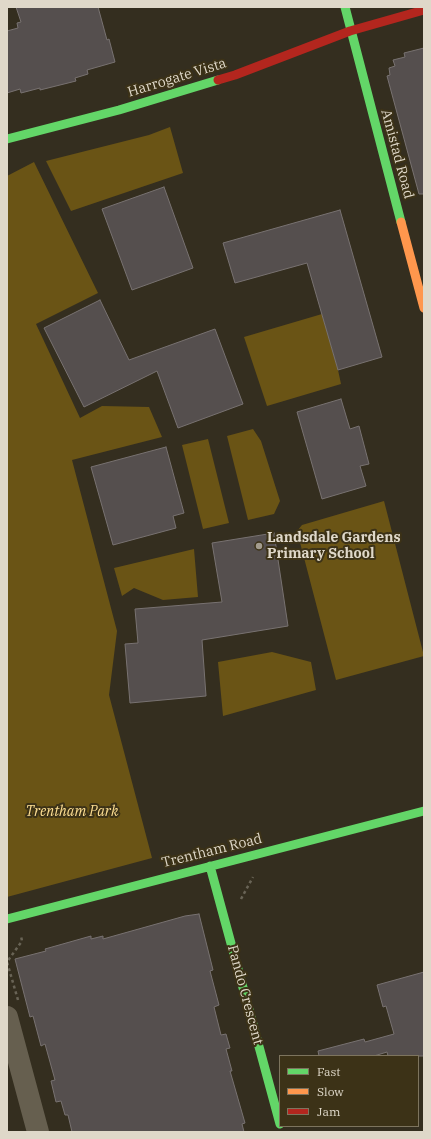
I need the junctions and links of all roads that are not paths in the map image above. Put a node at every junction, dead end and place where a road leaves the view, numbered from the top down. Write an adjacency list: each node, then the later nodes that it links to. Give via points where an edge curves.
1 (345, 7): 3 (street, Amistad Road)
2 (424, 10): 3 (street, Harrogate Vista)
3 (350, 31): 4 (street, Harrogate Vista, via 235,75 119,110); 5 (street, Amistad Road)
4 (7, 139)
5 (417, 252): 6 (street, Amistad Road)
6 (424, 308)
7 (424, 811): 8 (street, Trentham Road)
8 (210, 866): 9 (street, Trentham Road); 11 (street, Pando Crescent)
9 (7, 919)
10 (7, 1017): 12 (street)
11 (279, 1121)
12 (38, 1132)

